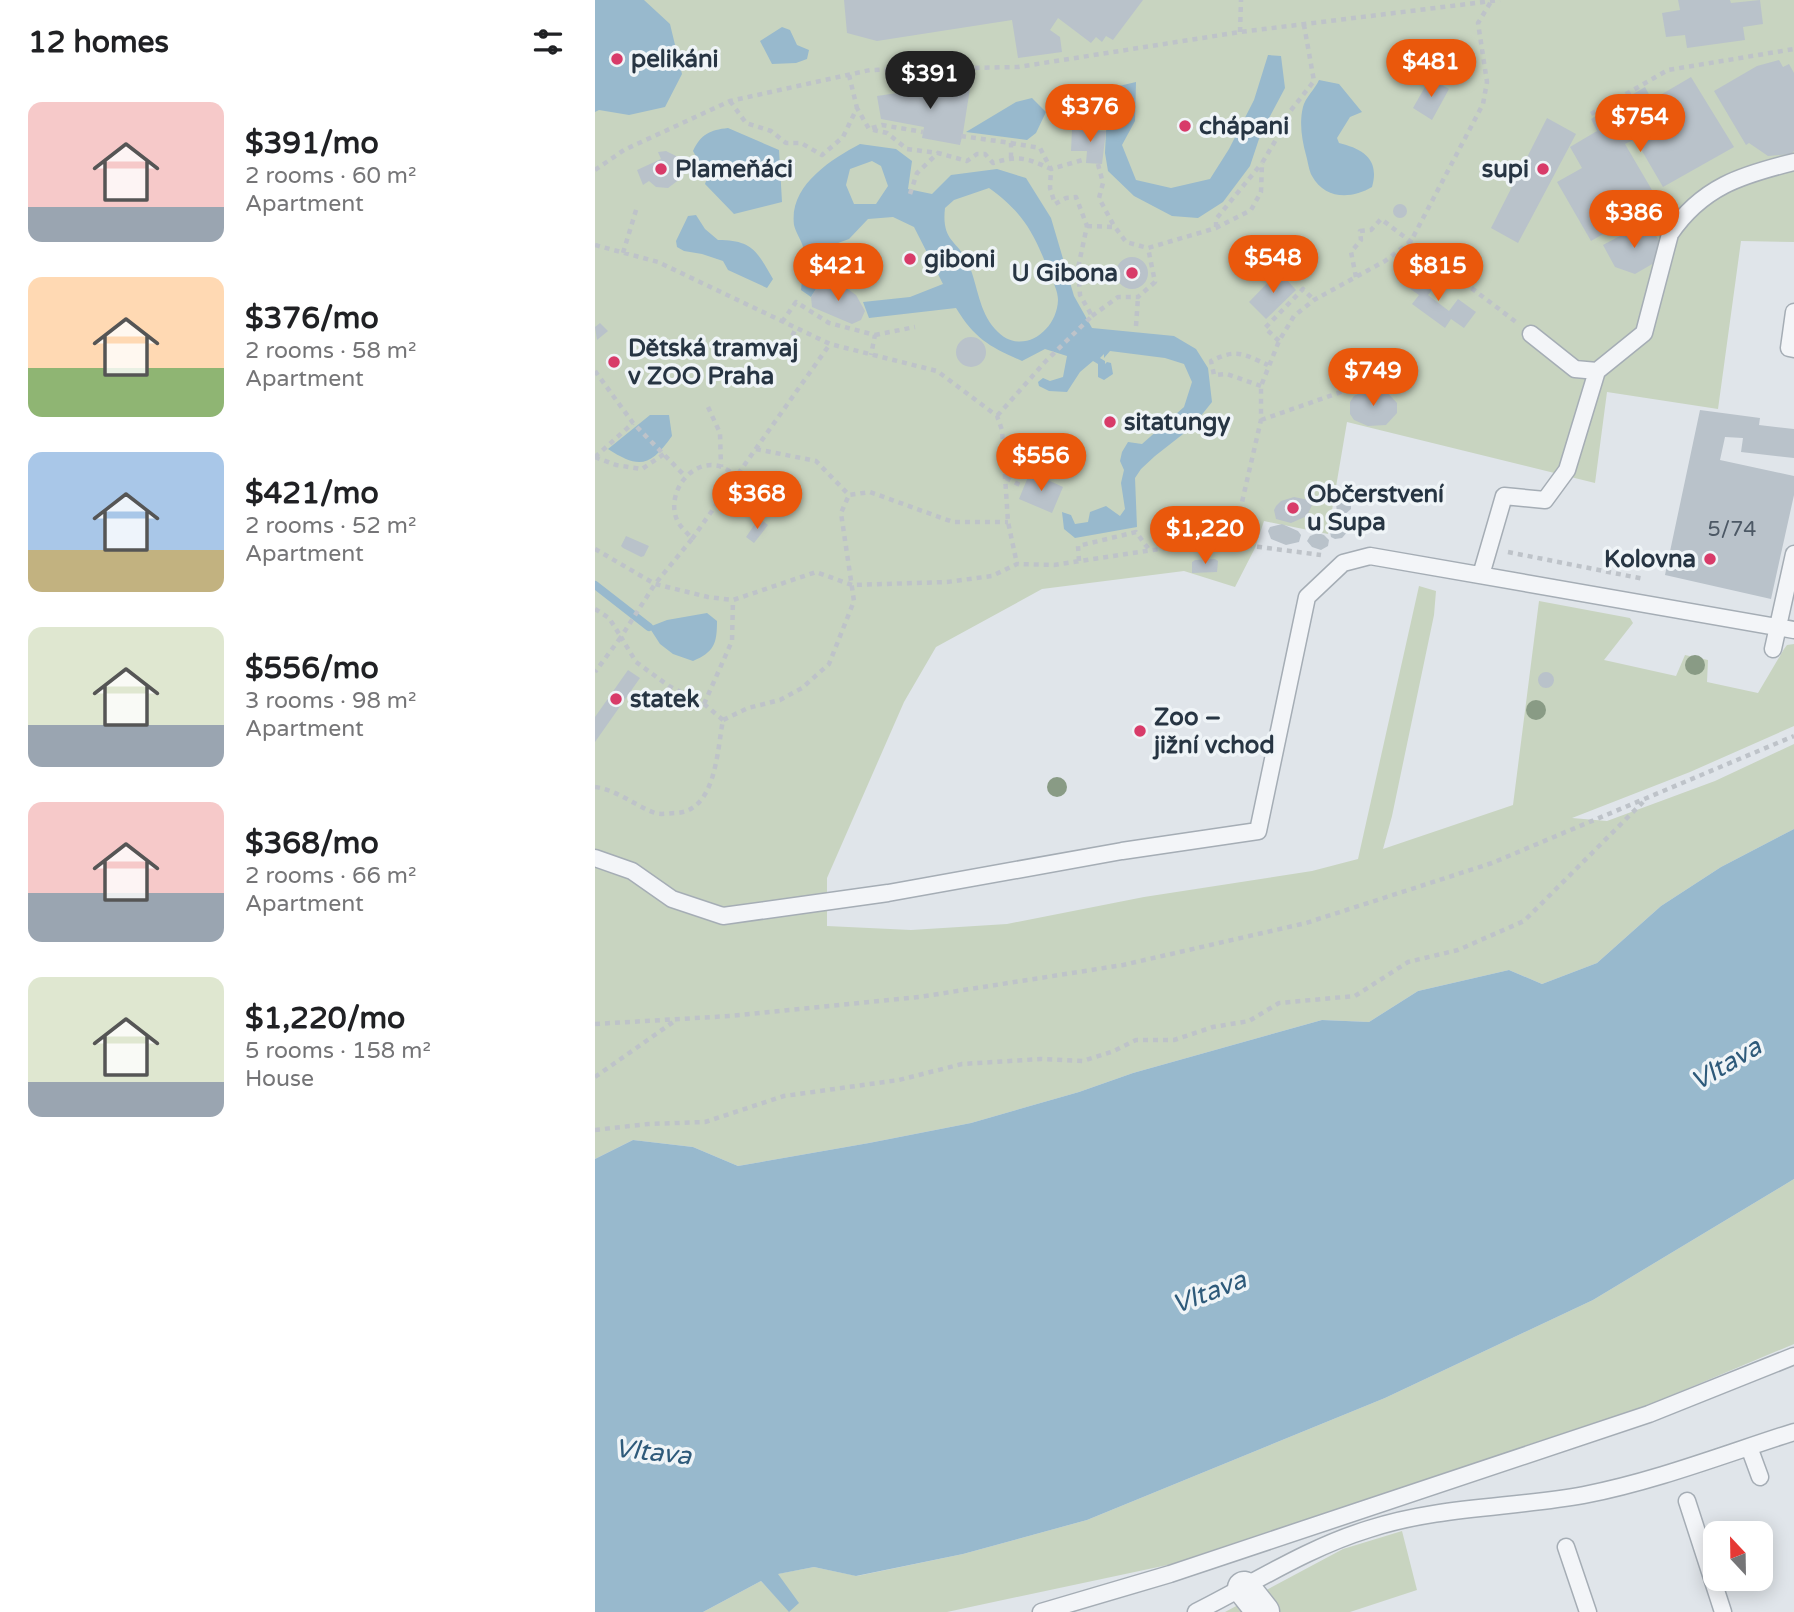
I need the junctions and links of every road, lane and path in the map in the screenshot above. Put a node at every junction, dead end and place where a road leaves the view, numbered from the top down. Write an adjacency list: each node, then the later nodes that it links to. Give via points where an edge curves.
1 (1241, 0): 5 (path)
2 (1500, 0): 3 (path)
3 (1492, 1): 4 (path); 28 (path, via 1478,23 1487,82 1483,104)
4 (1304, 25): 5 (path); 19 (path, via 1314,81 1281,122)
5 (1240, 32): 7 (path, via 1019,67 870,70)
6 (1794, 49): 10 (path, via 1668,70)
7 (849, 75): 8 (path); 9 (path)
8 (730, 101): 9 (path, via 746,123 822,155 843,137); 22 (path, via 624,150)
9 (857, 108): 11 (path)
10 (1591, 114)
11 (869, 129): 12 (path, via 882,125); 15 (path, via 887,133 907,149)
12 (923, 132)
13 (961, 136): 14 (path)
14 (1011, 143): 16 (path); 21 (path, via 1039,148)
15 (938, 152): 16 (path, via 967,161 985,154 993,163); 23 (path, via 917,173)
16 (1011, 157): 21 (path)
17 (1086, 159): 21 (path)
18 (1794, 162): 50 (lane, via 1754,172 1710,191 1677,224 1670,234 1644,333)
19 (1262, 163): 27 (path, via 1216,219); 27 (path, via 1261,192 1251,210)
20 (1098, 164): 26 (path, via 1103,183 1100,198)
21 (1051, 169): 25 (path, via 1055,204 1076,197)
22 (595, 170)
23 (910, 194)
24 (637, 207): 31 (path)
25 (1087, 226): 26 (path); 36 (path, via 1077,268 1080,295)
26 (1115, 227): 30 (path, via 1126,242)
27 (1216, 228): 30 (path)
28 (1411, 241): 32 (path); 32 (path, via 1381,219 1371,230 1360,231 1361,240 1351,252); 41 (path)
29 (595, 245): 31 (path)
30 (1148, 248): 33 (path, via 1155,282)
31 (623, 253): 37 (path, via 657,262)
32 (1356, 277): 34 (path)
33 (1138, 297): 36 (path, via 1118,297); 38 (path)
34 (1314, 300): 43 (path, via 1294,316); 43 (path, via 1303,289 1265,328)
35 (1794, 312): 45 (lane, via 1789,348)
36 (1090, 317): 54 (path)
37 (782, 322): 40 (path); 42 (path, via 796,302 829,323)
38 (1136, 326)
39 (915, 327): 42 (path)
40 (796, 328): 44 (path); 46 (path)
41 (1531, 334): 50 (lane, via 1575,369)
42 (875, 335): 47 (path)
43 (1279, 341): 48 (path)
44 (830, 344): 47 (path); 57 (path)
45 (1794, 349)
46 (784, 354)
47 (871, 355): 54 (path, via 937,371)
48 (1268, 365): 52 (path); 52 (path, via 1228,353 1210,361 1214,375 1227,374)
49 (595, 371): 56 (path)
50 (1597, 371): 75 (lane, via 1567,470 1545,500 1504,496)
51 (1373, 384): 55 (path)
52 (1261, 386): 55 (path)
53 (708, 407): 60 (path, via 720,433)
54 (997, 416): 63 (path)
55 (1261, 420): 67 (path, via 1239,515)
56 (633, 423): 58 (path); 59 (path)
57 (756, 449): 62 (path); 65 (path, via 816,461)
58 (664, 454): 59 (path, via 642,469); 61 (path)
59 (595, 457)
60 (721, 467): 61 (path, via 706,466); 62 (path)
61 (685, 475): 68 (path, via 673,496 677,521)
62 (736, 476): 68 (path)
63 (1005, 477): 64 (path); 66 (path)
64 (1024, 486)
65 (849, 495): 66 (path, via 870,492 953,522); 77 (path, via 841,513)
66 (1008, 522): 74 (path)
67 (1220, 533): 70 (path, via 1193,544); 72 (path, via 1244,545)
68 (692, 538): 76 (path)
69 (595, 549): 76 (path)
70 (1150, 551): 73 (path); 73 (path, via 1136,533 1078,546)
71 (1794, 554): 80 (lane)
72 (1322, 555)
73 (1079, 561): 74 (path)
74 (1017, 564): 77 (path, via 992,576 958,581)
75 (1481, 575): 80 (lane); 89 (lane, via 1370,556 1343,563 1307,597 1258,831 1122,850 888,894 723,916 672,899 632,871)
76 (655, 584): 78 (path); 81 (path)
77 (852, 585): 78 (path, via 816,572); 85 (path, via 854,601 829,664 780,700)
78 (733, 600): 84 (path, via 732,641)
79 (595, 609): 81 (path, via 609,618)
80 (1786, 628): 82 (lane)
81 (621, 637): 83 (path); 84 (path, via 636,662)
82 (1773, 649)
83 (595, 672)
84 (704, 705): 85 (path)
85 (723, 720): 87 (path, via 710,786 698,806 685,813 657,814)
86 (1794, 736): 88 (path)
87 (595, 787)
88 (1646, 799): 90 (path, via 1492,863 1306,923 1123,965 919,998); 93 (path, via 1524,921 1458,950 1408,962 1355,996 1279,1003 1249,1021 1174,1040 1136,1040 1083,1061 962,1064 899,1080 784,1096 705,1122)
89 (595, 858)
90 (676, 1020): 91 (path); 92 (path)
91 (595, 1024)
92 (595, 1077)
93 (595, 1130)
94 (1794, 1356): 101 (lane, via 1649,1414 1183,1570)
95 (1794, 1432): 96 (lane)
96 (1749, 1447): 97 (lane); 100 (lane, via 1588,1494 1455,1510 1371,1528 1304,1553)
97 (1760, 1477)
98 (1687, 1501): 104 (lane)
99 (1566, 1547): 103 (lane)
100 (1253, 1600): 102 (lane)
101 (1041, 1612)
102 (1196, 1612)
103 (1588, 1612)
104 (1723, 1612)

